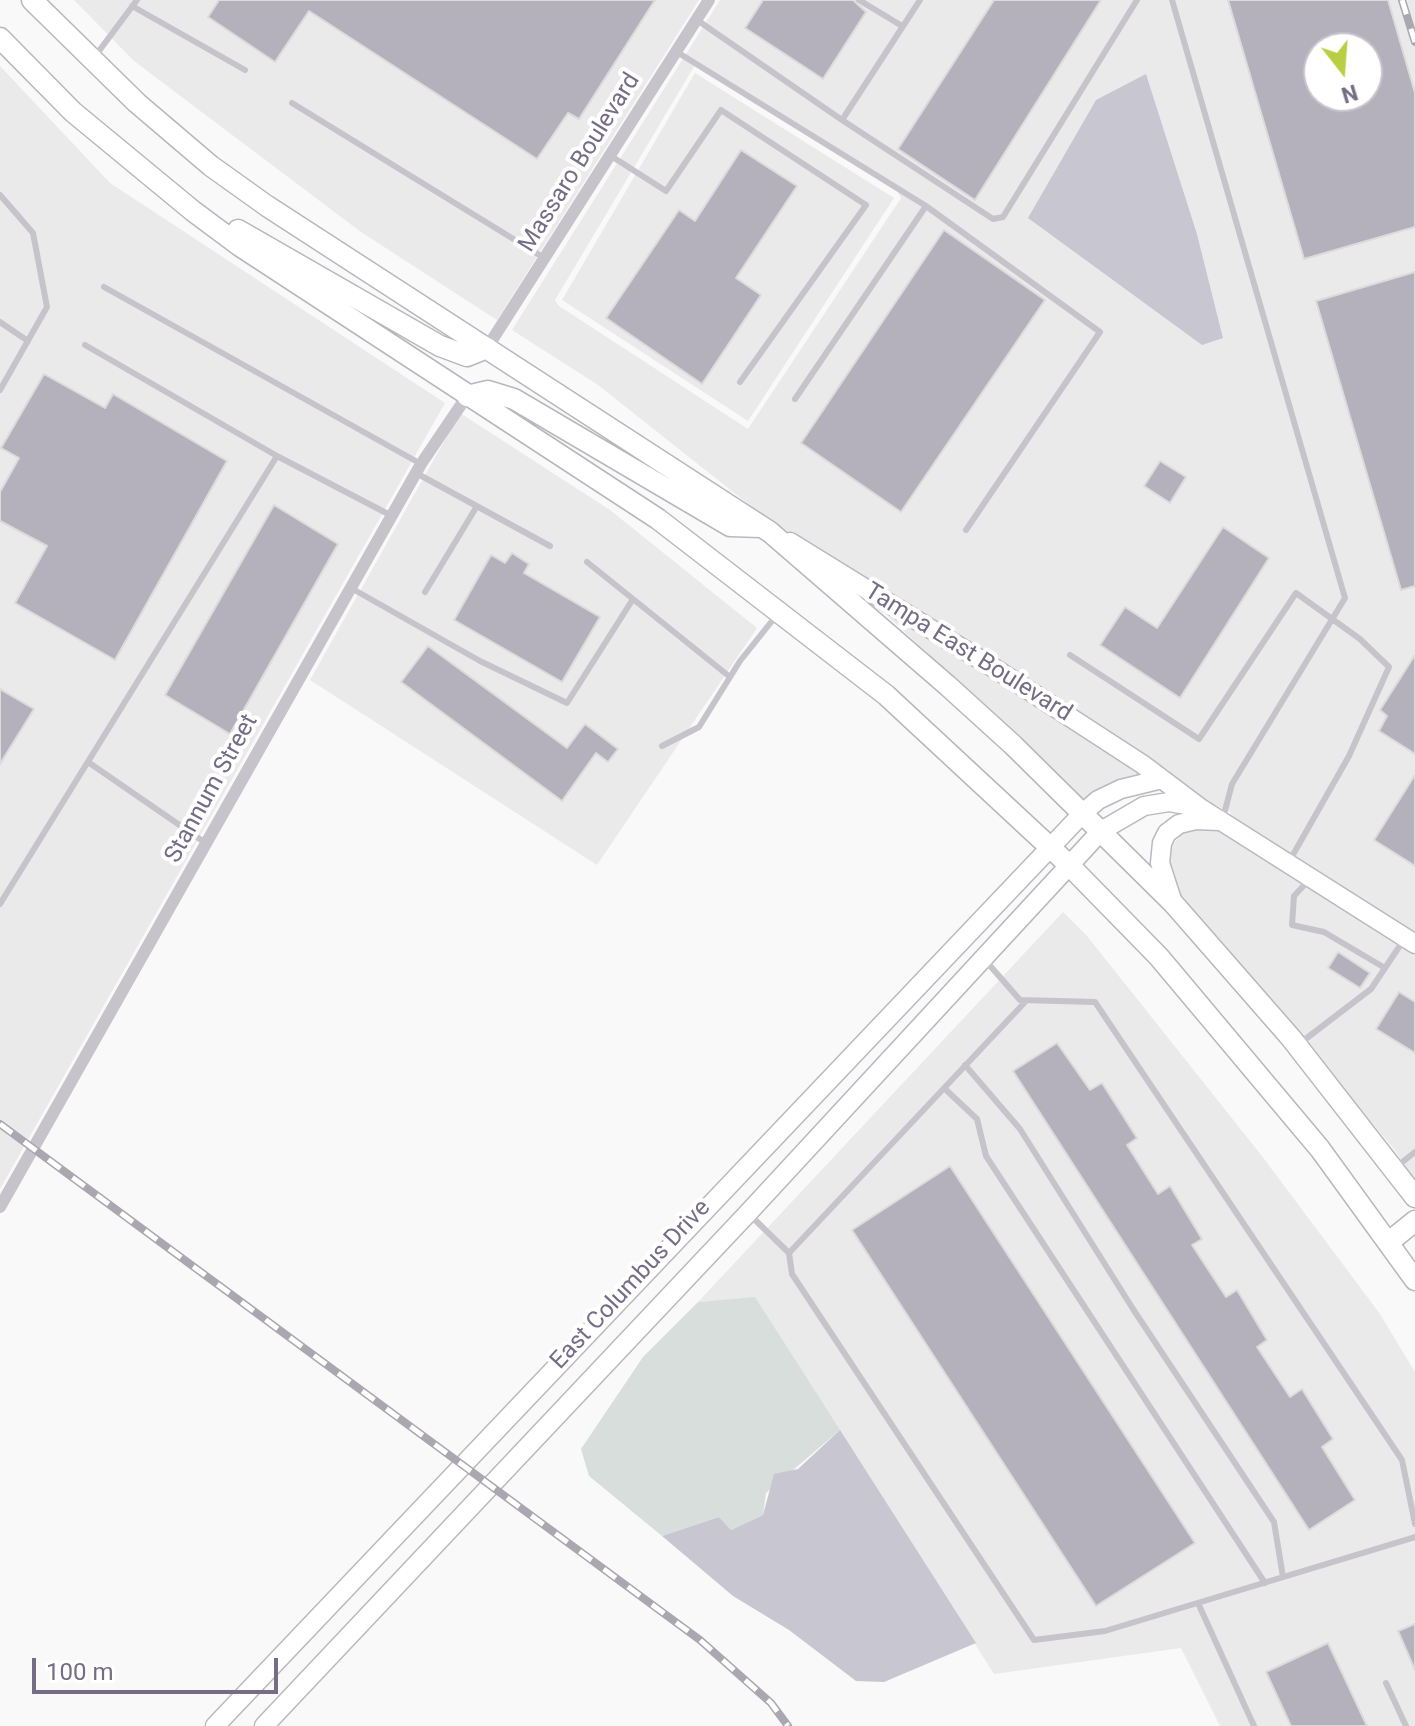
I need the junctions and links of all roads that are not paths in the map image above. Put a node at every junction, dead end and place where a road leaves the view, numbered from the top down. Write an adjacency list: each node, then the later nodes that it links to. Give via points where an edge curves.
1 (32, 0): 12 (main road)
2 (709, 0): 8 (street, Massaro Boulevard)
3 (859, 0): 9 (lane)
4 (920, 0): 9 (lane)
5 (1137, 0): 15 (lane, via 1003,217 993,219)
6 (1172, 0): 42 (lane, via 1345,598)
7 (135, 3): 12 (lane); 13 (lane)
8 (697, 20): 11 (street, Massaro Boulevard); 15 (lane)
9 (902, 26): 15 (lane)
10 (0, 38): 19 (main road, via 73,112)
11 (677, 52): 16 (street, Massaro Boulevard); 18 (lane)
12 (92, 60): 25 (main road, via 158,121 267,206)
13 (245, 70)
14 (292, 103): 20 (lane)
15 (842, 120)
16 (611, 156): 20 (street, Massaro Boulevard); 26 (lane, via 666,191 721,110 866,205)
17 (0, 195): 23 (lane, via 33,233 47,307)
18 (926, 206): 29 (lane); 35 (lane, via 1100,332)
19 (218, 229): 25 (main road, via 239,230 457,354); 28 (main road)
20 (546, 259): 25 (street, Massaro Boulevard)
21 (104, 287): 31 (lane)
22 (0, 322): 23 (lane)
23 (28, 341): 27 (lane)
24 (85, 345): 30 (lane)
25 (487, 348): 34 (main road)
26 (740, 382)
27 (0, 390)
28 (467, 396): 31 (street, Stannum Street); 34 (main road, via 488,391 514,399 730,526); 41 (main road, via 658,519)
29 (795, 399)
30 (277, 456): 33 (lane); 46 (lane)
31 (419, 468): 32 (lane); 33 (street, Stannum Street)
32 (477, 506): 36 (lane); 39 (lane)
33 (392, 516): 38 (street, Stannum Street)
34 (765, 530): 47 (street, Tampa East Boulevard, via 1002,673); 49 (main road, via 959,696)
35 (966, 530)
36 (550, 546)
37 (587, 562): 40 (lane)
38 (351, 588): 40 (lane, via 567,703); 52 (street, Stannum Street)
39 (425, 592)
40 (633, 599): 44 (lane)
41 (781, 610): 44 (lane); 53 (main road, via 886,695)
42 (1331, 621): 43 (lane, via 1296,593 1199,739); 50 (lane, via 1232,784); 54 (lane, via 1389,667 1349,756)
43 (1070, 655)
44 (730, 677): 45 (lane, via 699,727)
45 (662, 746)
46 (88, 762): 52 (lane); 58 (lane)
47 (1162, 779): 48 (street, Tampa East Boulevard); 49 (street, via 1121,789)
48 (1199, 807): 50 (street, Tampa East Boulevard); 51 (street, Tampa East Boulevard, via 1169,802 1144,806)
49 (1083, 813): 51 (main road); 53 (street, East Columbus Drive)
50 (1222, 821): 54 (street, Tampa East Boulevard); 57 (street, via 1196,820 1167,833 1160,863)
51 (1101, 831): 55 (street, Tampa East Boulevard); 57 (main road)
52 (207, 844): 70 (street, Stannum Street)
53 (1050, 847): 55 (main road); 68 (street, East Columbus Drive)
54 (1288, 863): 56 (street, Tampa East Boulevard)
55 (1068, 864): 60 (street, East Columbus Drive); 73 (main road, via 1159,957 1255,1069)
56 (1311, 878): 59 (street, Tampa East Boulevard); 61 (lane, via 1294,896 1292,925 1324,932)
57 (1173, 903): 63 (main road)
58 (0, 904)
59 (1410, 941): 61 (lane)
60 (982, 957): 62 (lane); 71 (street, East Columbus Drive)
61 (1385, 968): 63 (lane, via 1371,989)
62 (1026, 1001): 64 (lane); 76 (lane, via 1095,1002 1402,1460)
63 (1298, 1045): 67 (main road)
64 (965, 1065): 65 (lane); 78 (lane, via 1020,1129 1274,1522)
65 (944, 1088): 74 (lane); 79 (lane, via 977,1119 986,1156)
66 (1415, 1152): 67 (lane)
67 (1394, 1169): 69 (main road)
68 (722, 1189): 71 (street); 82 (street, East Columbus Drive)
69 (1415, 1197)
70 (0, 1207)
71 (748, 1213): 74 (lane); 83 (street, East Columbus Drive)
72 (1415, 1221): 73 (main road)
73 (1389, 1242): 75 (main road)
74 (789, 1253): 80 (lane, via 792,1274 1034,1640 1105,1631)
75 (1415, 1280)
76 (1415, 1524)
77 (1415, 1537): 78 (lane)
78 (1283, 1577): 79 (lane)
79 (1265, 1583): 80 (lane)
80 (1198, 1603): 84 (lane)
81 (1386, 1683): 85 (lane)
82 (215, 1726)
83 (264, 1726)
84 (1254, 1726)
85 (1406, 1726)

